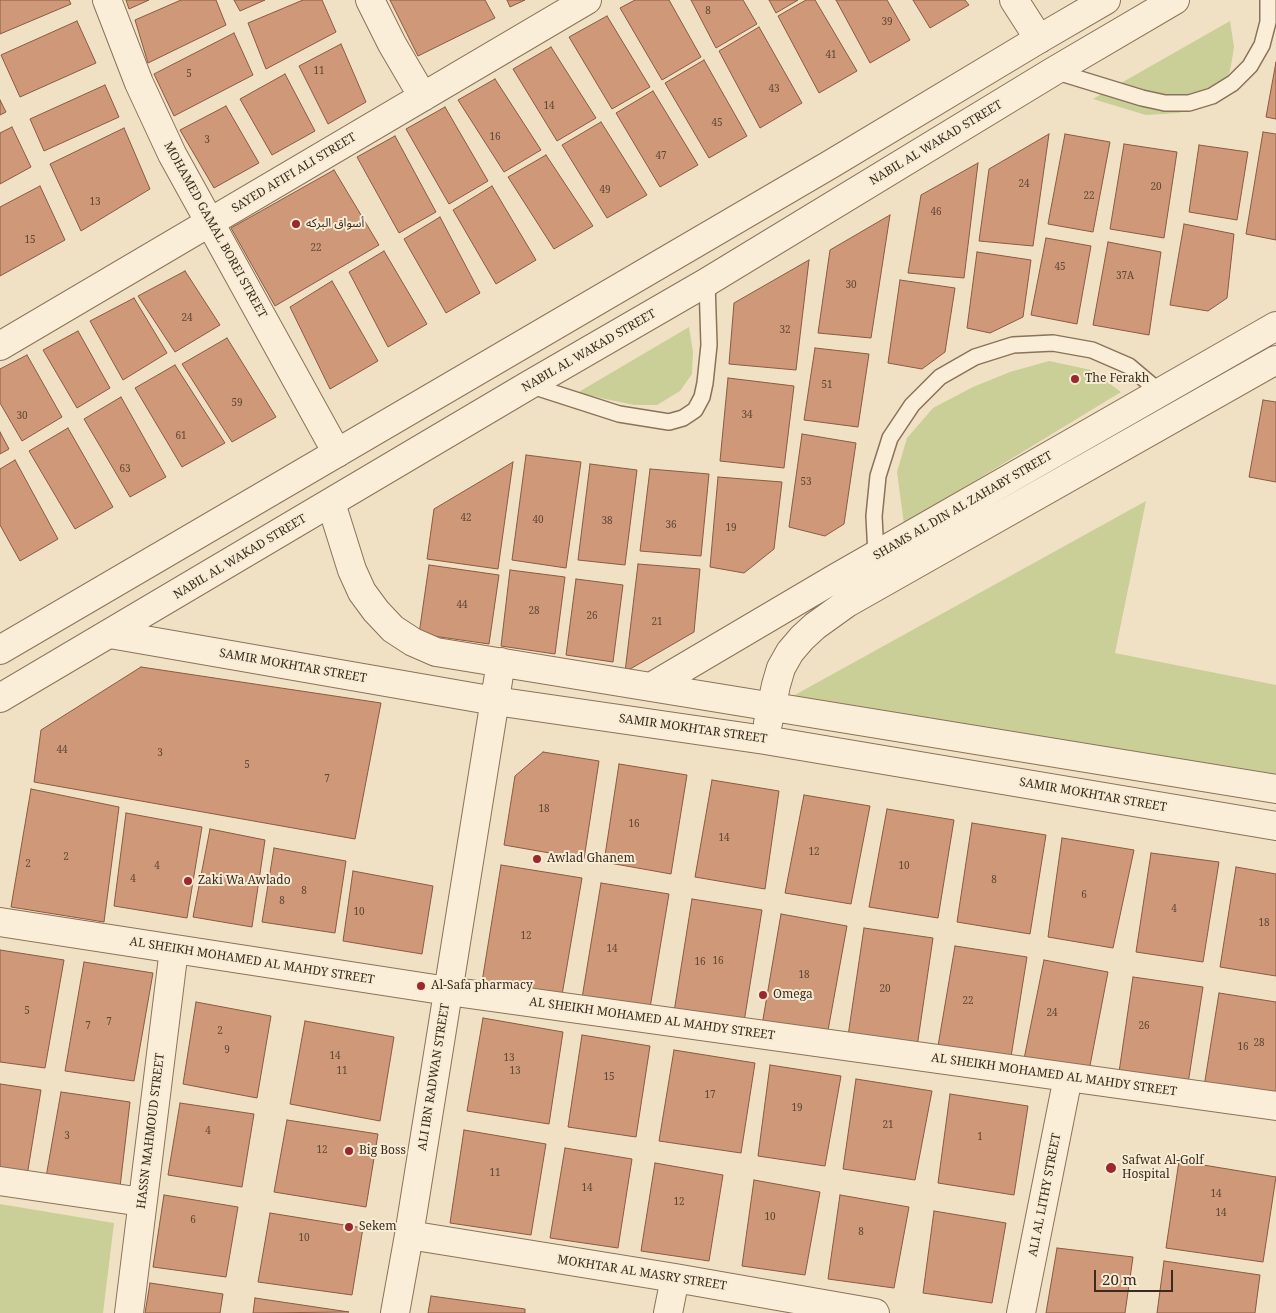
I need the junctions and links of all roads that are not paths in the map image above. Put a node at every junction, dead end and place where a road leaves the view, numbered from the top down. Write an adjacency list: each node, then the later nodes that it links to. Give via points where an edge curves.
1 (107, 0): 13 (street, MOHAMED GAMAL BOREI STREET, via 139,83 172,154)
2 (370, 0): 10 (street)
3 (587, 0): 10 (street, SAYED AFIFI ALI STREET)
4 (1014, 0): 8 (street)
5 (1106, 0): 8 (street)
6 (1175, 0): 9 (street, NABIL AL WAKAD STREET)
7 (1268, 0): 9 (lane, via 1268,22 1262,45 1250,66 1233,83 1212,96 1189,103 1165,103)
8 (1039, 39): 11 (street)
9 (1054, 72): 12 (street, NABIL AL WAKAD STREET)
10 (423, 97): 13 (street, SAYED AFIFI ALI STREET)
11 (830, 164): 12 (street); 20 (street)
12 (848, 197): 14 (street, NABIL AL WAKAD STREET)
13 (210, 222): 16 (street, SAYED AFIFI ALI STREET); 20 (street, MOHAMED GAMAL BOREI STREET)
14 (707, 282): 18 (street, NABIL AL WAKAD STREET); 18 (lane, via 709,345 705,383 695,410 683,418 669,422 618,414)
15 (1276, 326): 19 (street, SHAMS AL DIN AL ZAHABY STREET)
16 (0, 346)
17 (1276, 360): 24 (street)
18 (528, 386): 21 (street, NABIL AL WAKAD STREET)
19 (1161, 393): 22 (street, SHAMS AL DIN AL ZAHABY STREET); 22 (lane, via 1128,366 1092,350 1053,343 1013,345 975,357 940,377 912,405 890,438 878,476 874,516)
20 (337, 453): 26 (street)
21 (330, 503): 25 (street, NABIL AL WAKAD STREET); 27 (street, via 362,592 393,629 436,652)
22 (876, 555): 23 (street, SHAMS AL DIN AL ZAHABY STREET)
23 (834, 579): 24 (street); 28 (street, SHAMS AL DIN AL ZAHABY STREET)
24 (847, 603): 31 (street, via 815,626 790,652)
25 (110, 634): 29 (street, NABIL AL WAKAD STREET); 30 (street, SAMIR MOKHTAR STREET)
26 (0, 650)
27 (501, 662): 28 (street); 30 (street, ALI IBN RADWAN STREET)
28 (651, 687): 31 (street)
29 (0, 698)
30 (495, 702): 32 (street, SAMIR MOKHTAR STREET); 37 (street, ALI IBN RADWAN STREET)
31 (771, 706): 32 (street); 33 (street)
32 (765, 740): 34 (street, SAMIR MOKHTAR STREET)
33 (1276, 789)
34 (1276, 826)
35 (0, 922): 36 (street, AL SHEIKH MOHAMED AL MAHDY STREET)
36 (174, 949): 37 (street, AL SHEIKH MOHAMED AL MAHDY STREET); 41 (street, HASSN MAHMOUD STREET)
37 (448, 991): 38 (street, AL SHEIKH MOHAMED AL MAHDY STREET); 42 (street, ALI IBN RADWAN STREET)
38 (1068, 1077): 39 (street, AL SHEIKH MOHAMED AL MAHDY STREET); 48 (street, ALI AL LITHY STREET)
39 (1276, 1106)
40 (0, 1181): 41 (street)
41 (142, 1202): 44 (street, HASSN MAHMOUD STREET)
42 (409, 1235): 43 (street, MOKHTAR AL MASRY STREET); 45 (street, ALI IBN RADWAN STREET)
43 (675, 1278): 46 (street); 47 (street, MOKHTAR AL MASRY STREET)
44 (129, 1313)
45 (395, 1313)
46 (668, 1313)
47 (875, 1313)
48 (1021, 1313)

